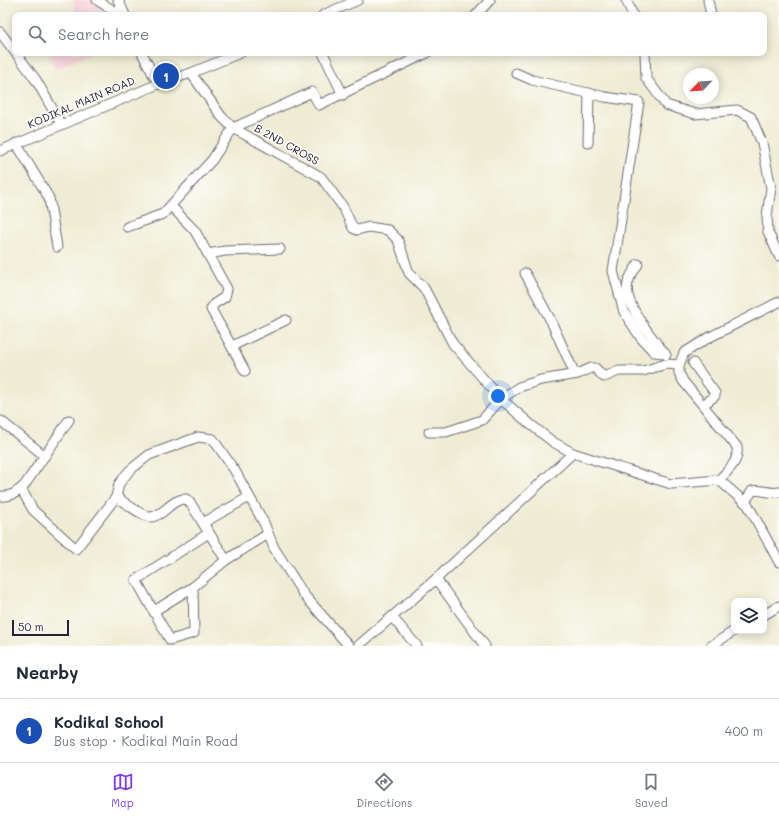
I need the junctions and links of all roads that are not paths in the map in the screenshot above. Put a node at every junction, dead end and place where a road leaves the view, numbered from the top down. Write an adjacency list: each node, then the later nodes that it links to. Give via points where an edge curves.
1 (97, 0): 7 (street)
2 (118, 0): 8 (street)
3 (358, 0): 9 (street)
4 (490, 0): 10 (street)
5 (626, 0): 11 (street)
6 (708, 0): 12 (street)
7 (115, 12)
8 (124, 12)
9 (330, 12)
10 (479, 12)
11 (632, 12)
12 (710, 12)
13 (0, 32): 14 (street)
14 (12, 49)
15 (17, 56): 26 (street, via 36,80)
16 (144, 56): 23 (street)
17 (233, 56): 22 (street, KODIKAL MAIN ROAD)
18 (324, 56): 25 (street)
19 (421, 56): 25 (street)
20 (645, 56): 36 (street, via 646,78 666,105 695,114 737,110 751,117 762,143 771,188 767,216 768,232)
21 (516, 73): 24 (street, via 532,80)
22 (191, 74): 23 (street, KODIKAL MAIN ROAD); 27 (street, B 2ND CROSS)
23 (158, 84): 26 (street, KODIKAL MAIN ROAD)
24 (589, 93): 29 (street); 42 (street, via 605,98 639,102 612,271 624,312 654,352)
25 (343, 94): 27 (street, via 319,105 312,92)
26 (61, 124): 28 (street, KODIKAL MAIN ROAD)
27 (233, 128): 31 (street, via 212,160); 47 (street, B 2ND CROSS, via 321,177 343,207 353,228 388,230 398,240 409,273 424,288 453,344)
28 (16, 143): 30 (street, KODIKAL MAIN ROAD); 33 (street, via 49,198)
29 (588, 144)
30 (0, 151)
31 (170, 206): 32 (street, via 163,214); 35 (street, via 195,231)
32 (127, 226)
33 (57, 247)
34 (280, 249): 35 (street)
35 (208, 254): 41 (street, via 227,289 225,297 211,309)
36 (779, 256)
37 (638, 264): 42 (street, via 627,284 629,298 645,330)
38 (525, 273): 46 (street)
39 (779, 302): 44 (street, via 708,338 684,353)
40 (286, 320): 41 (street)
41 (232, 346): 45 (street)
42 (664, 353): 44 (street)
43 (693, 363): 48 (street, via 715,395)
44 (676, 365): 46 (street, via 666,364 643,371 619,371 604,377 595,368); 48 (street, via 683,381)
45 (245, 372)
46 (575, 374): 47 (street, via 530,383)
47 (501, 399): 51 (street, via 482,420 446,432); 52 (street, via 536,429)
48 (703, 405): 54 (street, via 737,447 736,461)
49 (69, 420): 53 (street)
50 (1, 421): 53 (street)
51 (429, 432)
52 (573, 453): 54 (street, via 671,484); 66 (street)
53 (45, 456): 55 (street)
54 (719, 480): 60 (street)
55 (21, 489): 57 (street, via 10,496); 59 (street, via 33,510 76,549)
56 (779, 492): 60 (street, via 770,493 760,489 752,491)
57 (0, 496)
58 (249, 496): 59 (street, via 219,444 213,439 198,437 148,455 129,471 119,484); 61 (street); 63 (street)
59 (116, 497): 61 (street, via 148,517 155,516 180,498 186,499)
60 (745, 502): 64 (street)
61 (203, 523): 62 (street)
62 (209, 533): 65 (street); 69 (street, via 136,580)
63 (268, 534): 65 (street); 74 (street, via 280,560 304,595)
64 (778, 559)
65 (226, 560): 67 (street)
66 (436, 579): 71 (street); 76 (street)
67 (193, 587): 69 (street); 69 (street, via 194,634 170,640)
68 (779, 606): 70 (street)
69 (154, 611)
70 (767, 613)
71 (392, 617): 73 (street); 75 (street)
72 (731, 633): 77 (street)
73 (360, 645)
74 (349, 646)
75 (417, 646)
76 (485, 646)
77 (711, 646)

